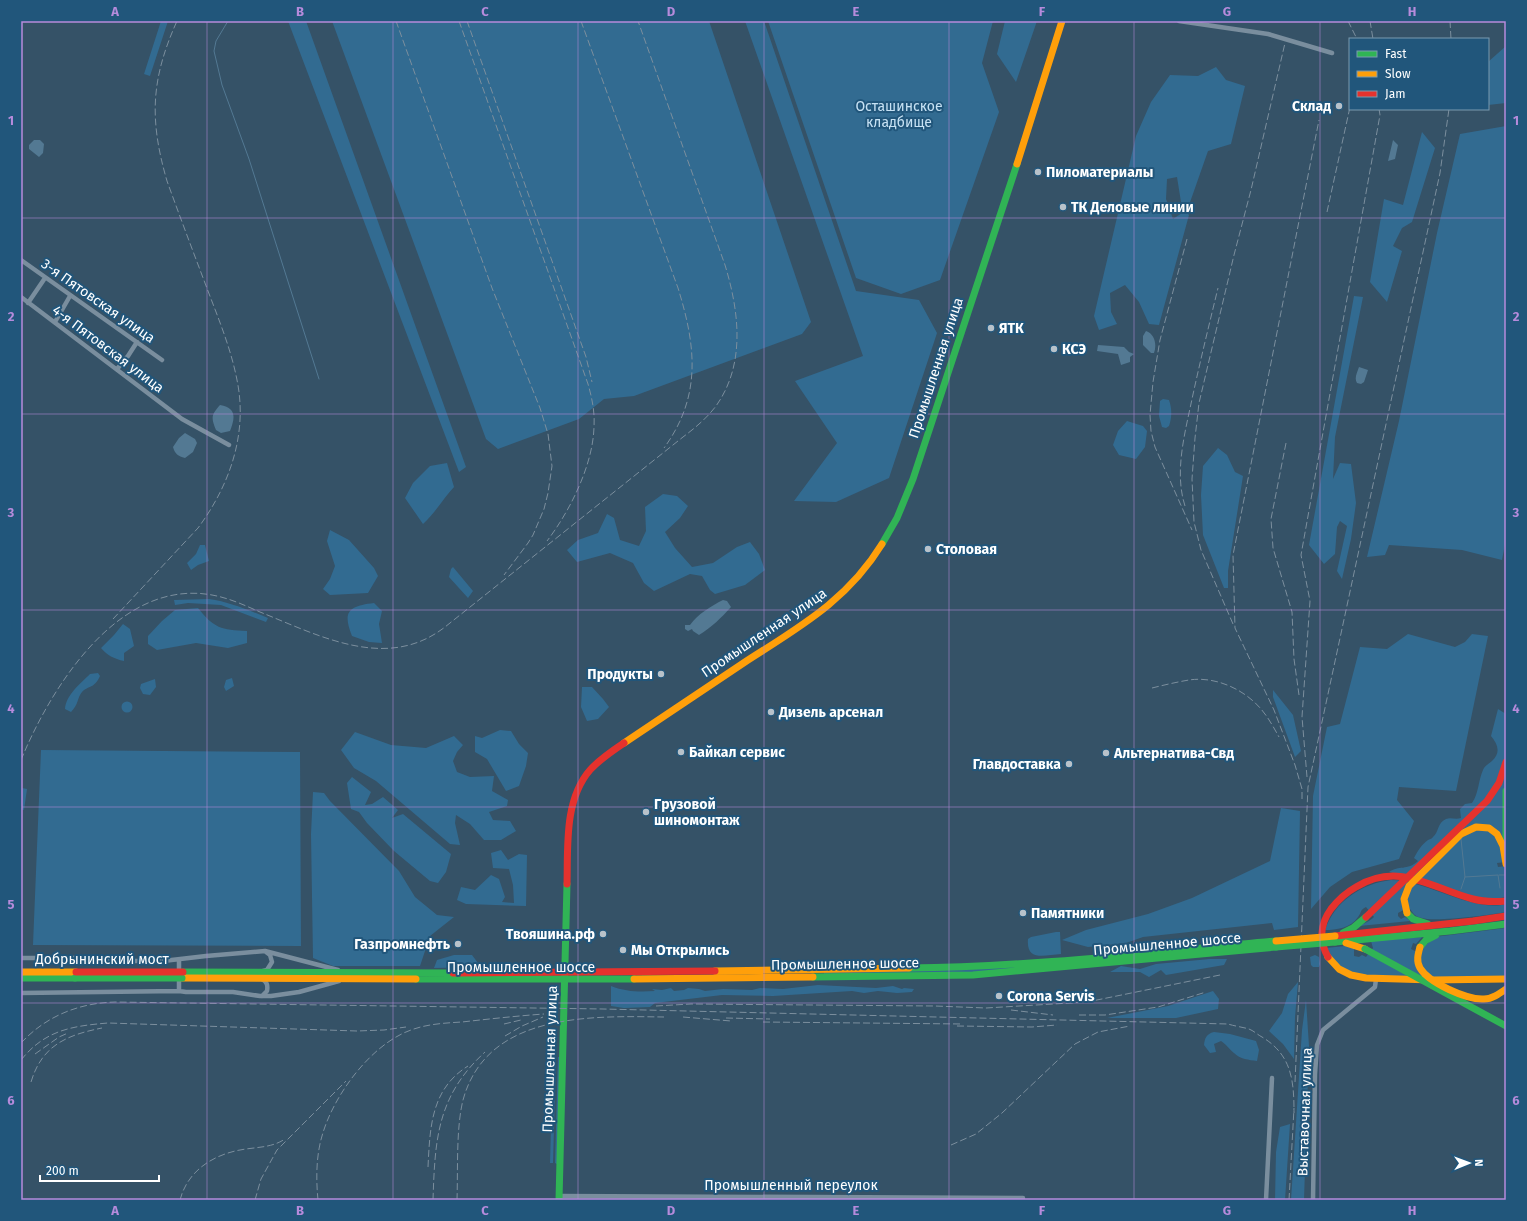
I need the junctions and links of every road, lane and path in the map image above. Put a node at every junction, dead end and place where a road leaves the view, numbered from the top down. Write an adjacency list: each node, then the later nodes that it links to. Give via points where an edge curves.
1 (1062, 21): 33 (main road, Промышленная улица, via 915,472 894,525 858,577 832,604 607,754 583,778 569,824)
2 (1179, 21): 3 (street, via 1268,34)
3 (1332, 53)
4 (21, 260): 5 (street, 3-я Пятовская улица)
5 (45, 278): 6 (street, 3-я Пятовская улица); 8 (street)
6 (70, 296): 9 (street); 10 (street, 3-я Пятовская улица)
7 (21, 297): 8 (street, 4-я Пятовская улица)
8 (28, 302): 9 (street, 4-я Пятовская улица)
9 (54, 322): 12 (street, 4-я Пятовская улица)
10 (137, 342): 11 (street, 3-я Пятовская улица); 12 (street)
11 (162, 360)
12 (117, 369): 13 (street, 4-я Пятовская улица, via 182,419)
13 (229, 445)
14 (1506, 762): 23 (main road, bridge, via 1501,781 1493,795 1366,917)
15 (1506, 790): 16 (main road)
16 (1506, 851)
17 (1506, 864): 21 (main road, bridge, via 1501,841 1492,830 1480,826 1466,830 1409,886 1405,895 1407,913 1417,921)
18 (1506, 901): 38 (main road, via 1479,900 1402,875 1383,876 1361,884 1327,913 1322,924 1322,942 1326,955 1339,970 1350,975)
19 (1506, 916): 21 (main road, Промышленное шоссе)
20 (1506, 924): 22 (main road, Промышленное шоссе)
21 (1436, 925): 23 (main road, Промышленное шоссе)
22 (1450, 931): 23 (main road, Промышленное шоссе); 42 (main road, bridge, via 1430,937 1420,947 1418,959 1422,972 1430,979 1476,999 1488,999)
23 (1335, 939): 24 (main road, Промышленное шоссе, bridge); 46 (main road, bridge, via 1364,949)
24 (1276, 944): 28 (main road, Промышленное шоссе); 30 (main road, Промышленное шоссе)
25 (265, 951): 27 (street); 32 (street); 34 (street, via 270,955 272,962)
26 (21, 958): 27 (street)
27 (179, 960): 43 (street)
28 (1027, 962): 29 (main road, Промышленное шоссе, via 942,968); 30 (main road)
29 (808, 970): 33 (main road, Промышленное шоссе); 37 (main road)
30 (1028, 970): 37 (main road, Промышленное шоссе, via 938,976)
31 (21, 972): 35 (main road, Добрынинский мост, bridge)
32 (343, 972): 33 (main road, Промышленное шоссе); 34 (main road, Промышленное шоссе)
33 (565, 973): 41 (main road, Промышленная улица)
34 (262, 975): 35 (main road, Промышленное шоссе); 40 (main road, Промышленное шоссе); 45 (street, via 268,986 264,995)
35 (182, 976): 36 (main road, Добрынинский мост, bridge)
36 (21, 978)
37 (808, 978): 41 (main road, Промышленное шоссе)
38 (1376, 979): 39 (main road); 52 (street, Выставочная улица, via 1375,987 1323,1030 1317,1045)
39 (1506, 979)
40 (344, 980): 41 (main road, Промышленное шоссе); 45 (street, via 299,992)
41 (565, 980): 48 (main road, Промышленная улица)
42 (1506, 989)
43 (179, 991): 44 (street); 45 (street, via 233,992)
44 (21, 993)
45 (260, 996)
46 (1506, 1026)
47 (1272, 1078): 51 (street)
48 (559, 1198): 49 (street, Промышленный переулок)
49 (636, 1198): 50 (street, Промышленный переулок)
50 (1023, 1198)
51 (1266, 1200)
52 (1313, 1200)

